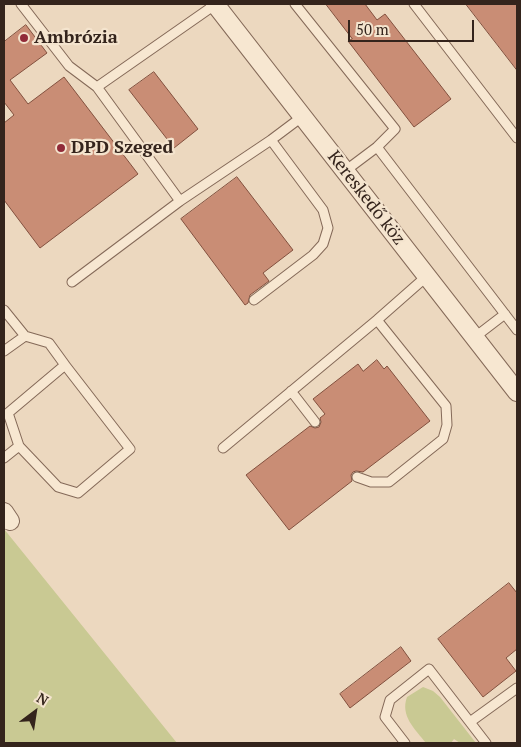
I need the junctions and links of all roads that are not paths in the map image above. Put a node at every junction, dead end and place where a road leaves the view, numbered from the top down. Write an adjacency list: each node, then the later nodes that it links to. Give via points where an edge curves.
1 (21, 4): 5 (lane, via 69,66)
2 (216, 4): 5 (lane); 6 (street, Kereskedő köz)
3 (295, 4): 9 (lane, via 395,129)
4 (414, 4): 7 (lane)
5 (97, 86): 11 (lane)
6 (303, 116): 8 (lane); 10 (street, Kereskedő köz)
7 (517, 138)
8 (271, 140): 11 (lane); 14 (lane, via 323,210 328,228 323,244 313,255)
9 (377, 147): 10 (lane); 16 (lane)
10 (345, 171): 12 (street, Kereskedő köz)
11 (180, 201): 13 (lane)
12 (427, 276): 17 (lane); 20 (street, Kereskedő köz)
13 (72, 282)
14 (254, 300)
15 (4, 310): 19 (lane)
16 (505, 314): 18 (lane); 20 (lane)
17 (377, 320): 23 (lane); 30 (lane, via 446,406 448,425 443,439 389,482 371,482)
18 (517, 330)
19 (25, 336): 21 (lane); 22 (lane, via 49,343)
20 (475, 337): 24 (street, Kereskedő köz)
21 (4, 351)
22 (65, 365): 25 (lane); 27 (lane, via 130,449 78,493 58,487)
23 (292, 391): 26 (lane); 28 (lane)
24 (517, 392)
25 (6, 410): 27 (lane)
26 (315, 422)
27 (19, 446): 29 (lane)
28 (223, 448)
29 (4, 458)
30 (357, 477)
31 (517, 688): 32 (lane)
32 (470, 722): 33 (lane, via 429,669 390,700 385,717); 34 (lane)
33 (405, 743)
34 (486, 743)

